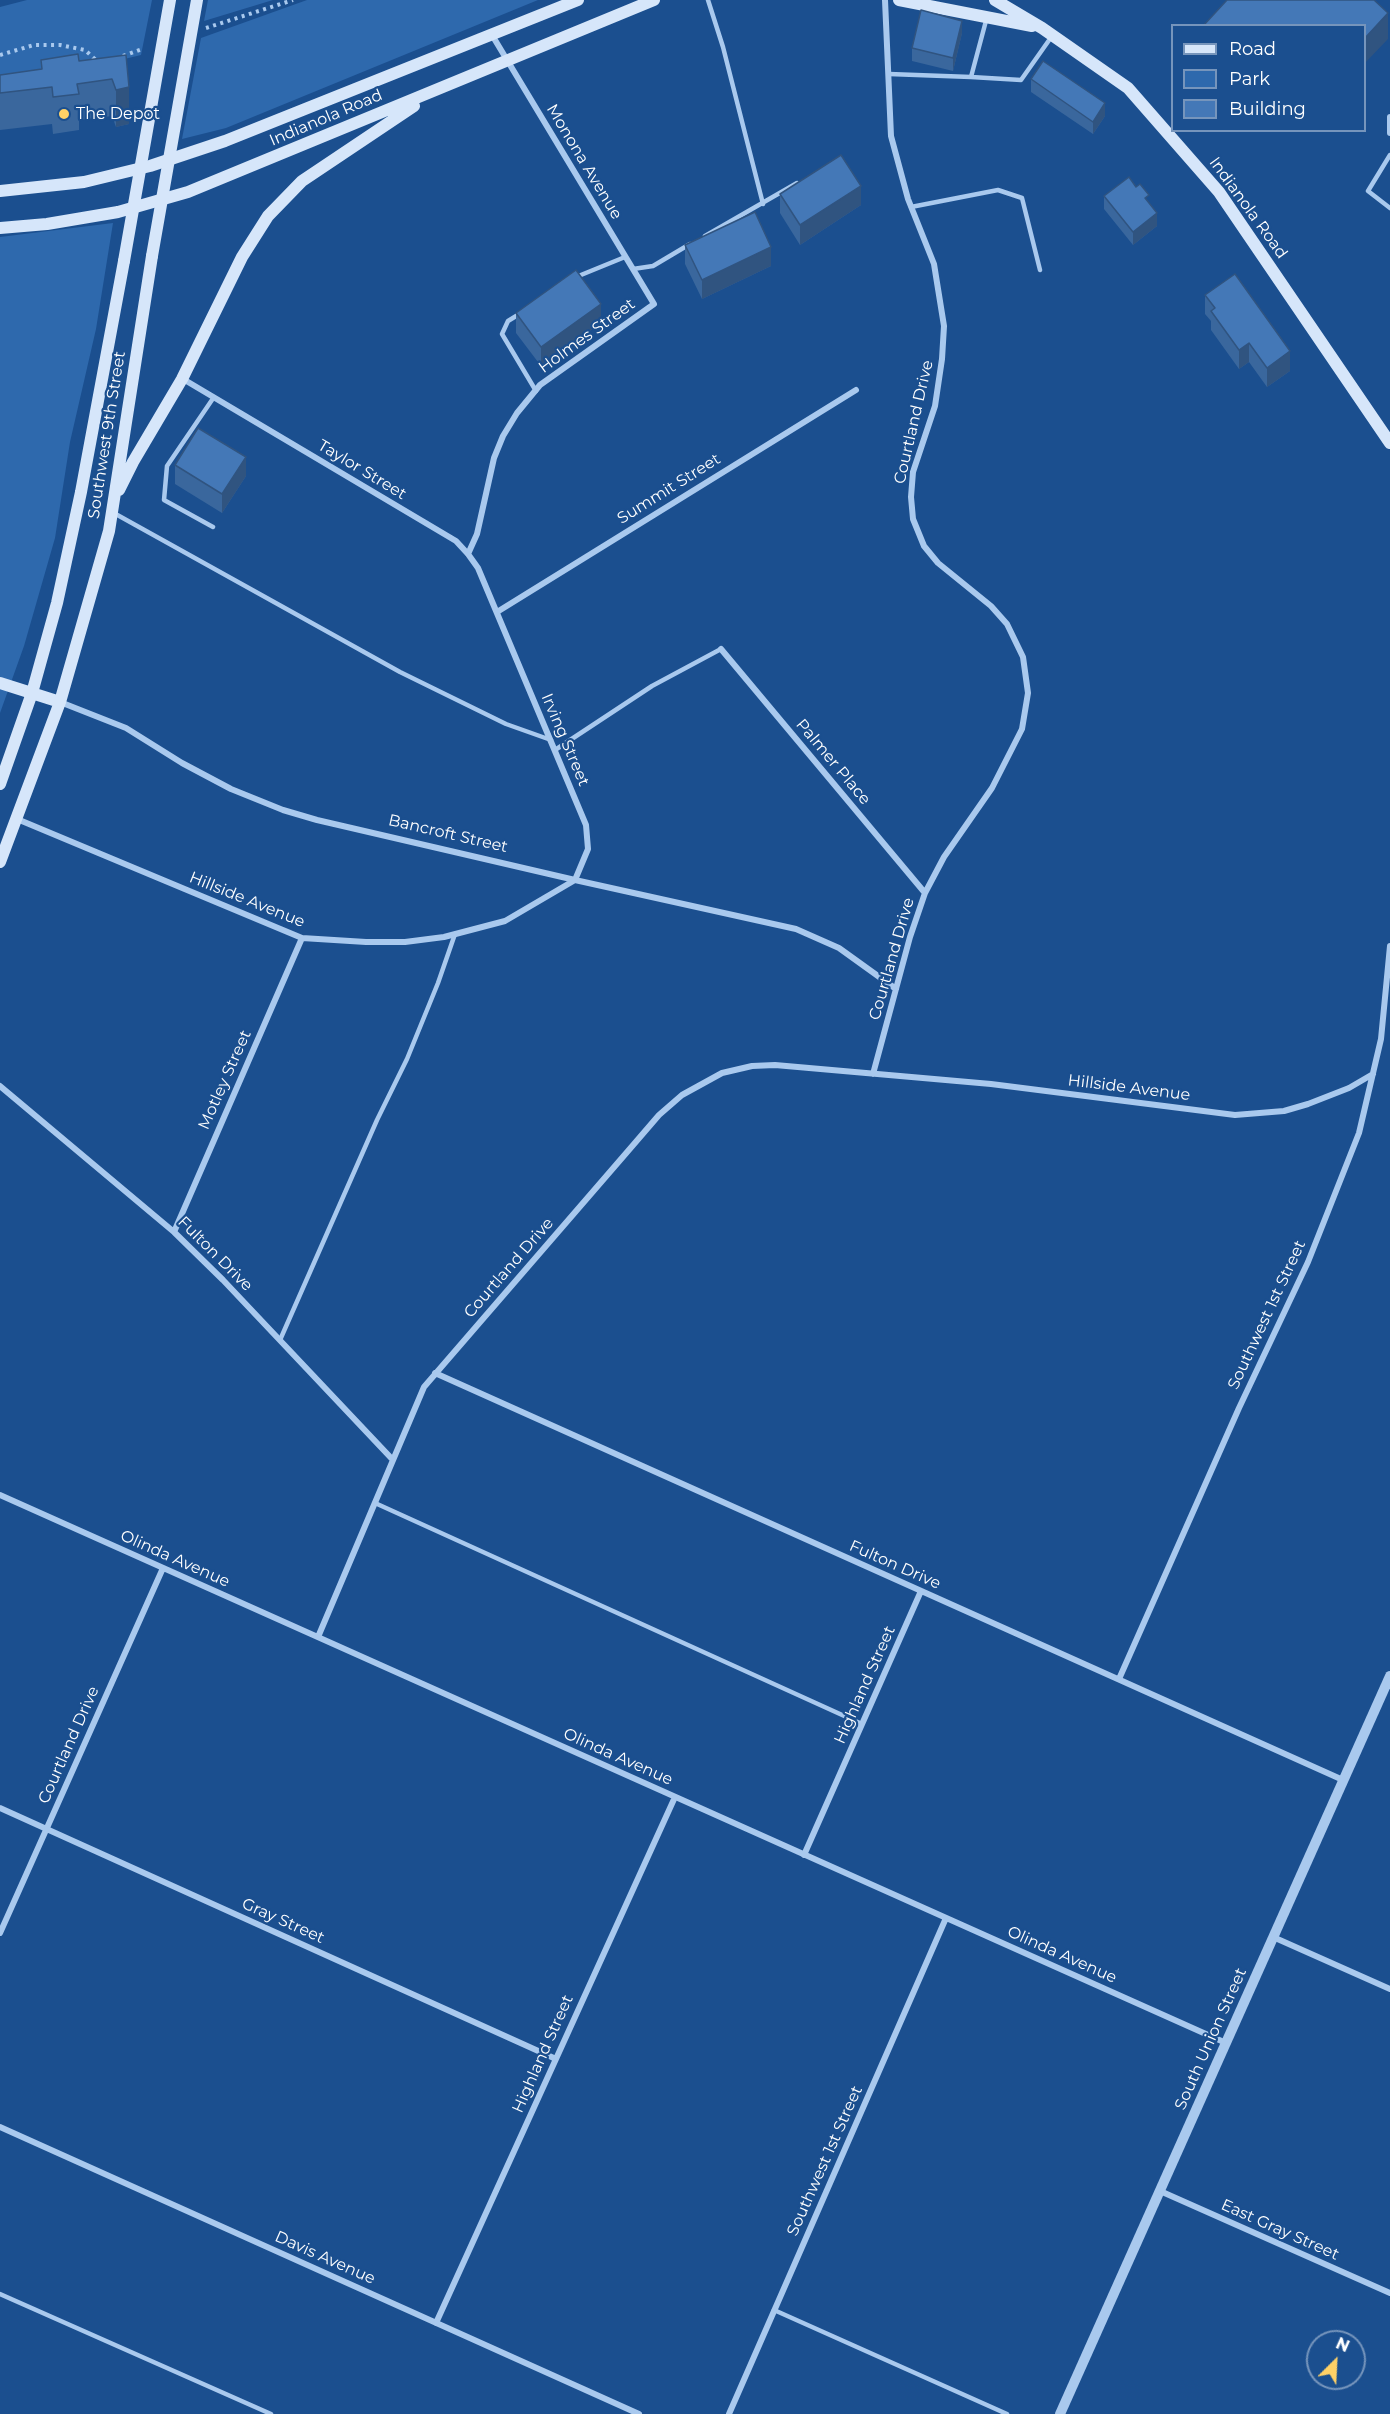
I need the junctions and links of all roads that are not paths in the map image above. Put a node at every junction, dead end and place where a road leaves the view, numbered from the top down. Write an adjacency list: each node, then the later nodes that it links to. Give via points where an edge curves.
1 (170, 0): 42 (main road, Southwest 9th Street, bridge, via 79,503)
2 (197, 0): 36 (main road, Southwest 9th Street, bridge)
3 (578, 0): 11 (main road, Indianola Road)
4 (654, 0): 12 (main road, Indianola Road)
5 (708, 0): 21 (lane)
6 (885, 0): 13 (street, Courtland Drive)
7 (899, 0): 9 (main road, Indianola Road)
8 (995, 0): 10 (main road, Indianola Road)
9 (987, 17): 10 (main road, Indianola Road); 14 (lane)
10 (1047, 32): 14 (lane, via 1022,80); 35 (main road, Indianola Road, via 1128,88 1219,192)
11 (491, 34): 12 (street, Monona Avenue); 20 (main road, Indianola Road, via 225,141 150,166 84,182)
12 (507, 61): 15 (main road, Indianola Road); 25 (street, Monona Avenue)
13 (889, 74): 14 (lane); 22 (street, Courtland Drive, via 891,136)
14 (971, 77)
15 (437, 90): 24 (main road, Indianola Road, via 188,192 118,212); 31 (main road, via 302,181 268,216 242,257)
16 (1390, 117): 17 (street)
17 (1390, 133)
18 (1390, 155): 23 (lane, via 1368,191)
19 (800, 182): 21 (lane)
20 (0, 191)
21 (763, 204): 26 (lane, via 653,266)
22 (911, 207): 27 (lane, via 998,190 1022,198); 50 (street, Courtland Drive, via 936,270 944,335 934,406 913,472 913,519 924,546 938,563 1007,624 1023,657 1028,693 1022,729 992,788 944,857)
23 (1390, 208)
24 (0, 228)
25 (625, 257): 26 (street, Monona Avenue); 28 (lane)
26 (633, 269): 29 (street, Monona Avenue)
27 (1040, 270)
28 (571, 280)
29 (654, 304): 33 (street, Holmes Street)
30 (526, 309): 33 (lane, via 508,321 501,334)
31 (182, 379): 34 (street, Taylor Street); 36 (main road, via 133,462)
32 (856, 390): 39 (street, Summit Street)
33 (536, 391): 38 (street, Holmes Street, via 517,413 498,447 477,534)
34 (214, 398): 37 (lane, via 167,466 164,500); 38 (street, Taylor Street, via 456,541)
35 (1390, 443)
36 (113, 507): 43 (main road, Southwest 9th Street); 44 (lane, via 400,672 506,724)
37 (213, 528)
38 (468, 554): 39 (street, Taylor Street)
39 (497, 612): 44 (street, Irving Street)
40 (721, 649): 45 (lane, via 652,686); 50 (street, Palmer Place)
41 (0, 683): 42 (main road, Bancroft Street)
42 (32, 693): 43 (main road, Bancroft Street); 46 (main road, Southwest 9th Street)
43 (60, 702): 47 (main road, Southwest 9th Street); 49 (street, Bancroft Street, via 126,729 231,789 283,810)
44 (551, 740): 45 (street, Irving Street)
45 (555, 750): 49 (street, Irving Street, via 586,825 588,849)
46 (0, 784)
47 (17, 819): 48 (main road, Southwest 9th Street); 52 (street, Hillside Avenue)
48 (0, 862)
49 (575, 880): 51 (street, Hillside Avenue, via 505,921); 54 (street, Bancroft Street, via 796,928 839,948)
50 (925, 893): 54 (street, Courtland Drive)
51 (455, 934): 52 (street, Hillside Avenue, via 405,942); 61 (lane, via 407,1059)
52 (302, 938): 60 (street, Motley Street)
53 (1390, 946): 55 (street, Southwest 1st Street)
54 (896, 989): 57 (street, Courtland Drive)
55 (1381, 1040): 56 (street); 58 (street, Southwest 1st Street)
56 (1390, 1044)
57 (873, 1074): 58 (street, Hillside Avenue, via 991,1084 1235,1115 1284,1111 1308,1104); 62 (street, Courtland Drive, via 752,1066 723,1073 682,1095 636,1142)
58 (1373, 1074): 69 (street, Southwest 1st Street, via 1359,1133 1308,1262)
59 (0, 1086): 60 (street, Fulton Drive)
60 (174, 1232): 61 (street, Fulton Drive)
61 (280, 1340): 63 (street, Fulton Drive)
62 (435, 1373): 63 (street, Courtland Drive, via 424,1387); 67 (street, Fulton Drive)
63 (393, 1460): 65 (street, Courtland Drive)
64 (0, 1495): 66 (street, Olinda Avenue)
65 (375, 1503): 68 (street, Courtland Drive); 71 (lane)
66 (163, 1568): 68 (street, Olinda Avenue); 75 (street, Courtland Drive)
67 (921, 1591): 69 (street, Fulton Drive); 71 (street, Highland Street)
68 (318, 1637): 73 (street, Olinda Avenue)
69 (1119, 1679): 72 (street, Fulton Drive)
70 (1389, 1680): 72 (street, South Union Street)
71 (862, 1724): 76 (street, Highland Street)
72 (1343, 1780): 79 (street, South Union Street)
73 (675, 1797): 76 (street, Olinda Avenue); 82 (street, Highland Street)
74 (0, 1808): 75 (street, Gray Street)
75 (46, 1829): 78 (street, Courtland Drive); 82 (street, Gray Street)
76 (804, 1855): 77 (street, Olinda Avenue)
77 (946, 1918): 81 (street, Olinda Avenue); 87 (street, Southwest 1st Street)
78 (0, 1933)
79 (1273, 1937): 80 (street); 81 (street, South Union Street)
80 (1390, 1989)
81 (1226, 2043): 84 (street, South Union Street)
82 (556, 2059): 88 (street, Highland Street)
83 (0, 2127): 88 (street, Davis Avenue)
84 (1160, 2191): 85 (street, East Gray Street); 93 (street, South Union Street)
85 (1390, 2293)
86 (0, 2294): 89 (lane)
87 (774, 2310): 91 (street, Southwest 1st Street); 92 (lane)
88 (436, 2323): 90 (street, Davis Avenue)
89 (271, 2414)
90 (639, 2414)
91 (729, 2414)
92 (1007, 2414)
93 (1060, 2414)

